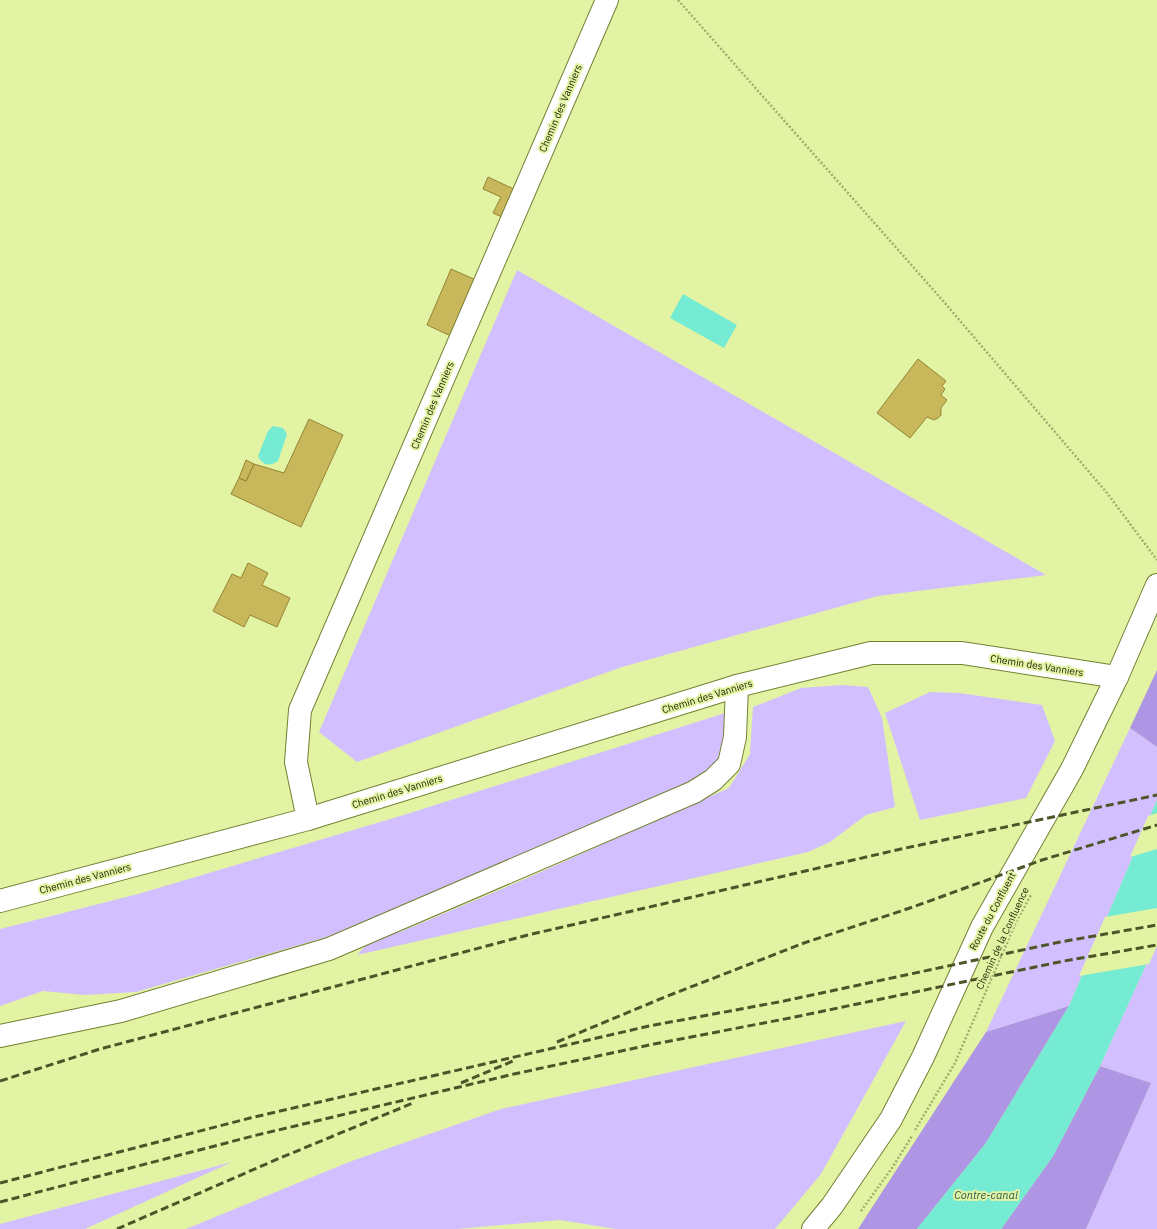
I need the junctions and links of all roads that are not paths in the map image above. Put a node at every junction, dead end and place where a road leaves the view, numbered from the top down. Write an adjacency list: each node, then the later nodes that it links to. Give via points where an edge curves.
1 (607, 0): 5 (street, Chemin des Vanniers, via 300,710 296,762)
2 (1157, 585): 3 (street, Route du Confluent)
3 (1117, 677): 4 (street, Chemin des Vanniers, via 962,653 871,653); 8 (street, Route du Confluent, via 1072,769 982,927 923,1057 891,1119 832,1206)
4 (737, 686): 5 (street, Chemin des Vanniers); 7 (street, via 735,737 729,764 713,780 694,792 329,949 121,1011)
5 (308, 819): 6 (street, Chemin des Vanniers)
6 (0, 901)
7 (0, 1036)
8 (813, 1229)

